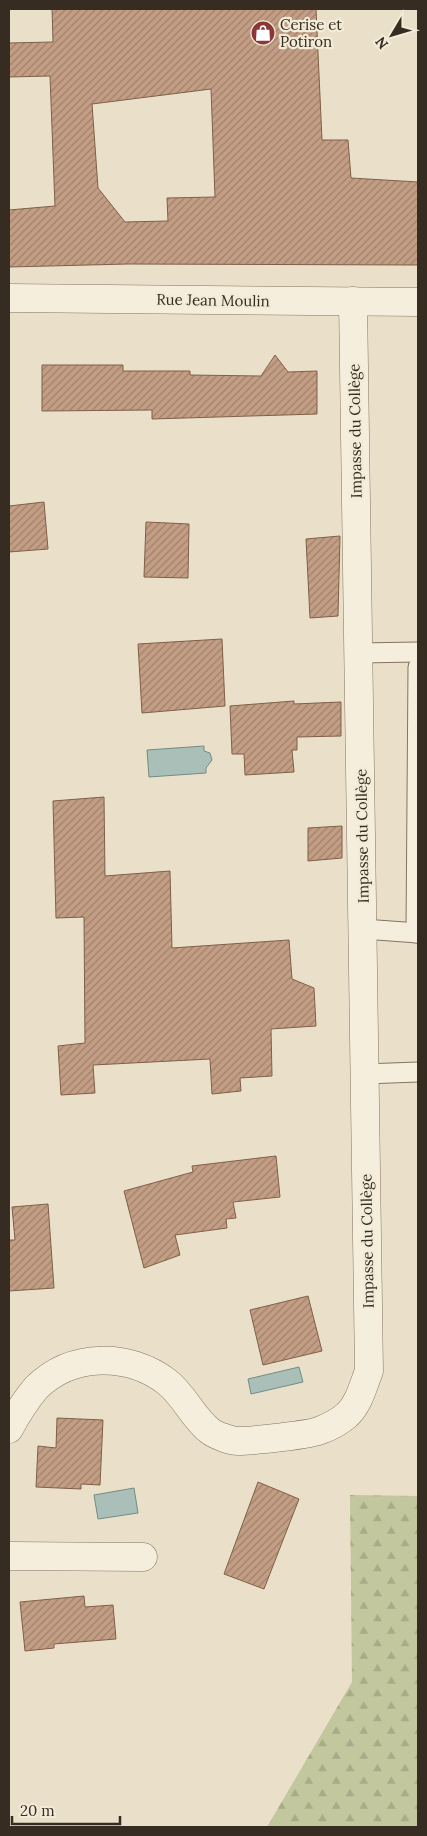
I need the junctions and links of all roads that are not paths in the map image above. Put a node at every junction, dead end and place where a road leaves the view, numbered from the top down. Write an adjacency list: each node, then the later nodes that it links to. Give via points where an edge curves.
1 (9, 298): 2 (street, Rue Jean Moulin)
2 (353, 302): 3 (street, Rue Jean Moulin); 5 (street, Impasse du Collège)
3 (418, 302)
4 (418, 652): 5 (lane)
5 (359, 653): 7 (street, Impasse du Collège)
6 (418, 667): 8 (lane)
7 (363, 929): 8 (lane); 10 (street, Impasse du Collège)
8 (417, 933)
9 (418, 1072): 10 (lane)
10 (364, 1074): 11 (street, Impasse du Collège, via 369,1372 360,1397 347,1415 319,1431 236,1441 210,1431 169,1384 147,1368 117,1361 82,1363 59,1372 38,1387 20,1407)
11 (9, 1429)
12 (9, 1556): 13 (street)
13 (143, 1557)

